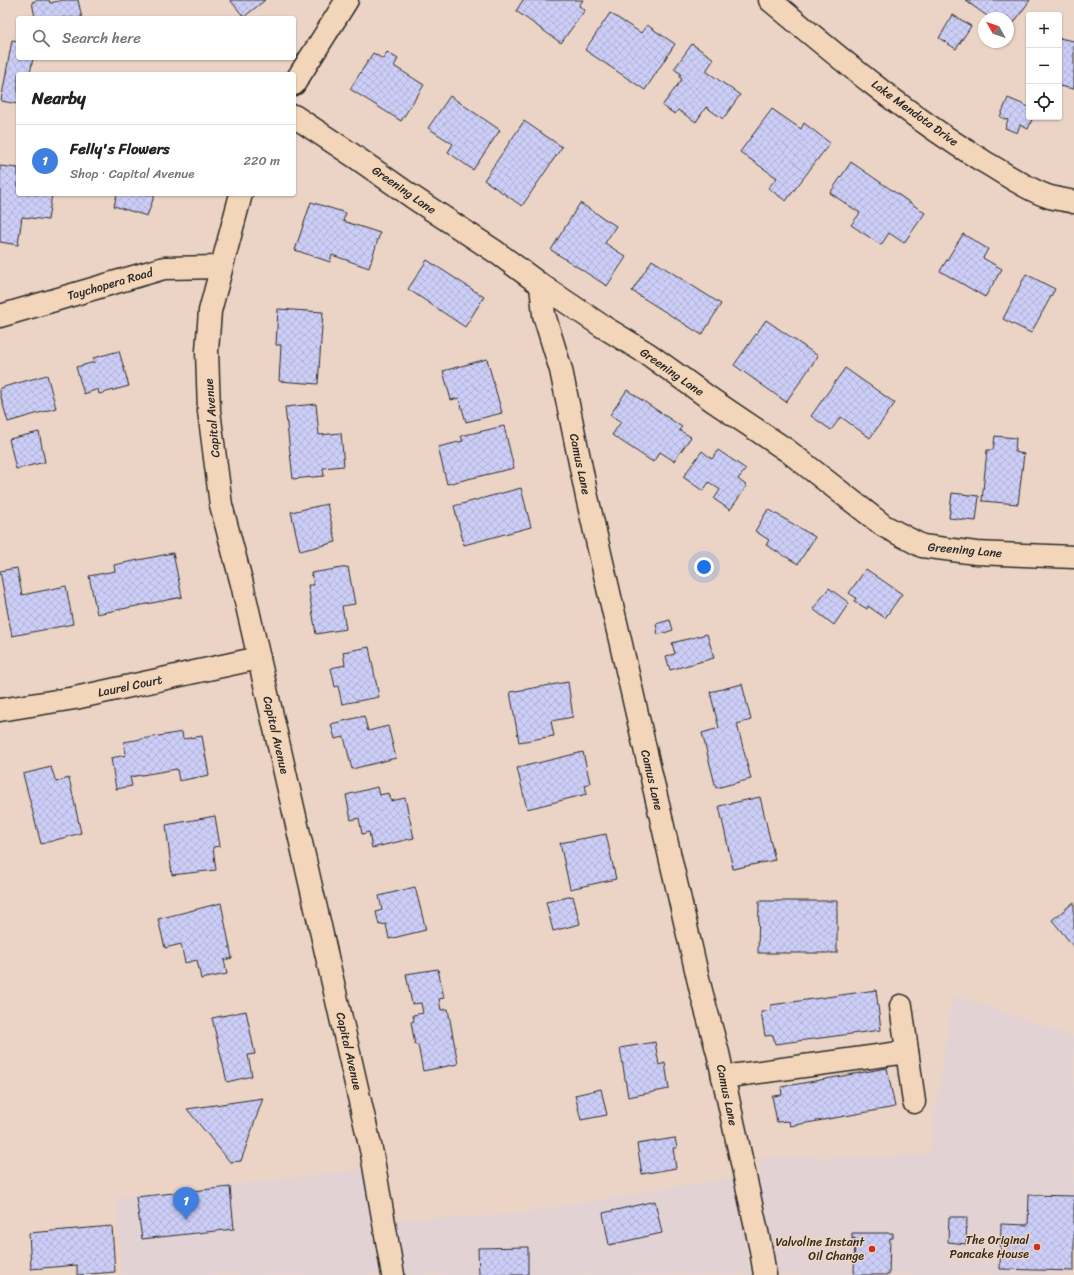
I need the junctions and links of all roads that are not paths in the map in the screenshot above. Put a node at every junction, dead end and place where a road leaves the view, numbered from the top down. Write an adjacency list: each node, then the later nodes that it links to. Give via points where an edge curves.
1 (347, 0): 3 (street)
2 (770, 0): 6 (street, Lake Mendota Drive, via 933,129 1019,182 1050,196)
3 (296, 81)
4 (296, 117): 8 (street, Greening Lane)
5 (240, 196): 7 (street, Capital Avenue)
6 (1074, 202)
7 (221, 267): 9 (street, Taychopera Road, via 164,268); 12 (street, Capital Avenue, via 210,311 207,350 209,411 221,505)
8 (541, 285): 11 (street, Greening Lane, via 648,354 788,451 884,526 922,546 976,553); 16 (street, Camus Lane, via 544,314 561,370 587,497)
9 (0, 316)
10 (1074, 552): 11 (street)
11 (1074, 557)
12 (259, 658): 13 (street, Laurel Court, via 75,698); 18 (street, Capital Avenue, via 372,1154)
13 (0, 710)
14 (901, 1006): 15 (street)
15 (907, 1052): 16 (street); 17 (street)
16 (723, 1077): 19 (street, Camus Lane)
17 (914, 1102)
18 (393, 1275)
19 (765, 1275)

